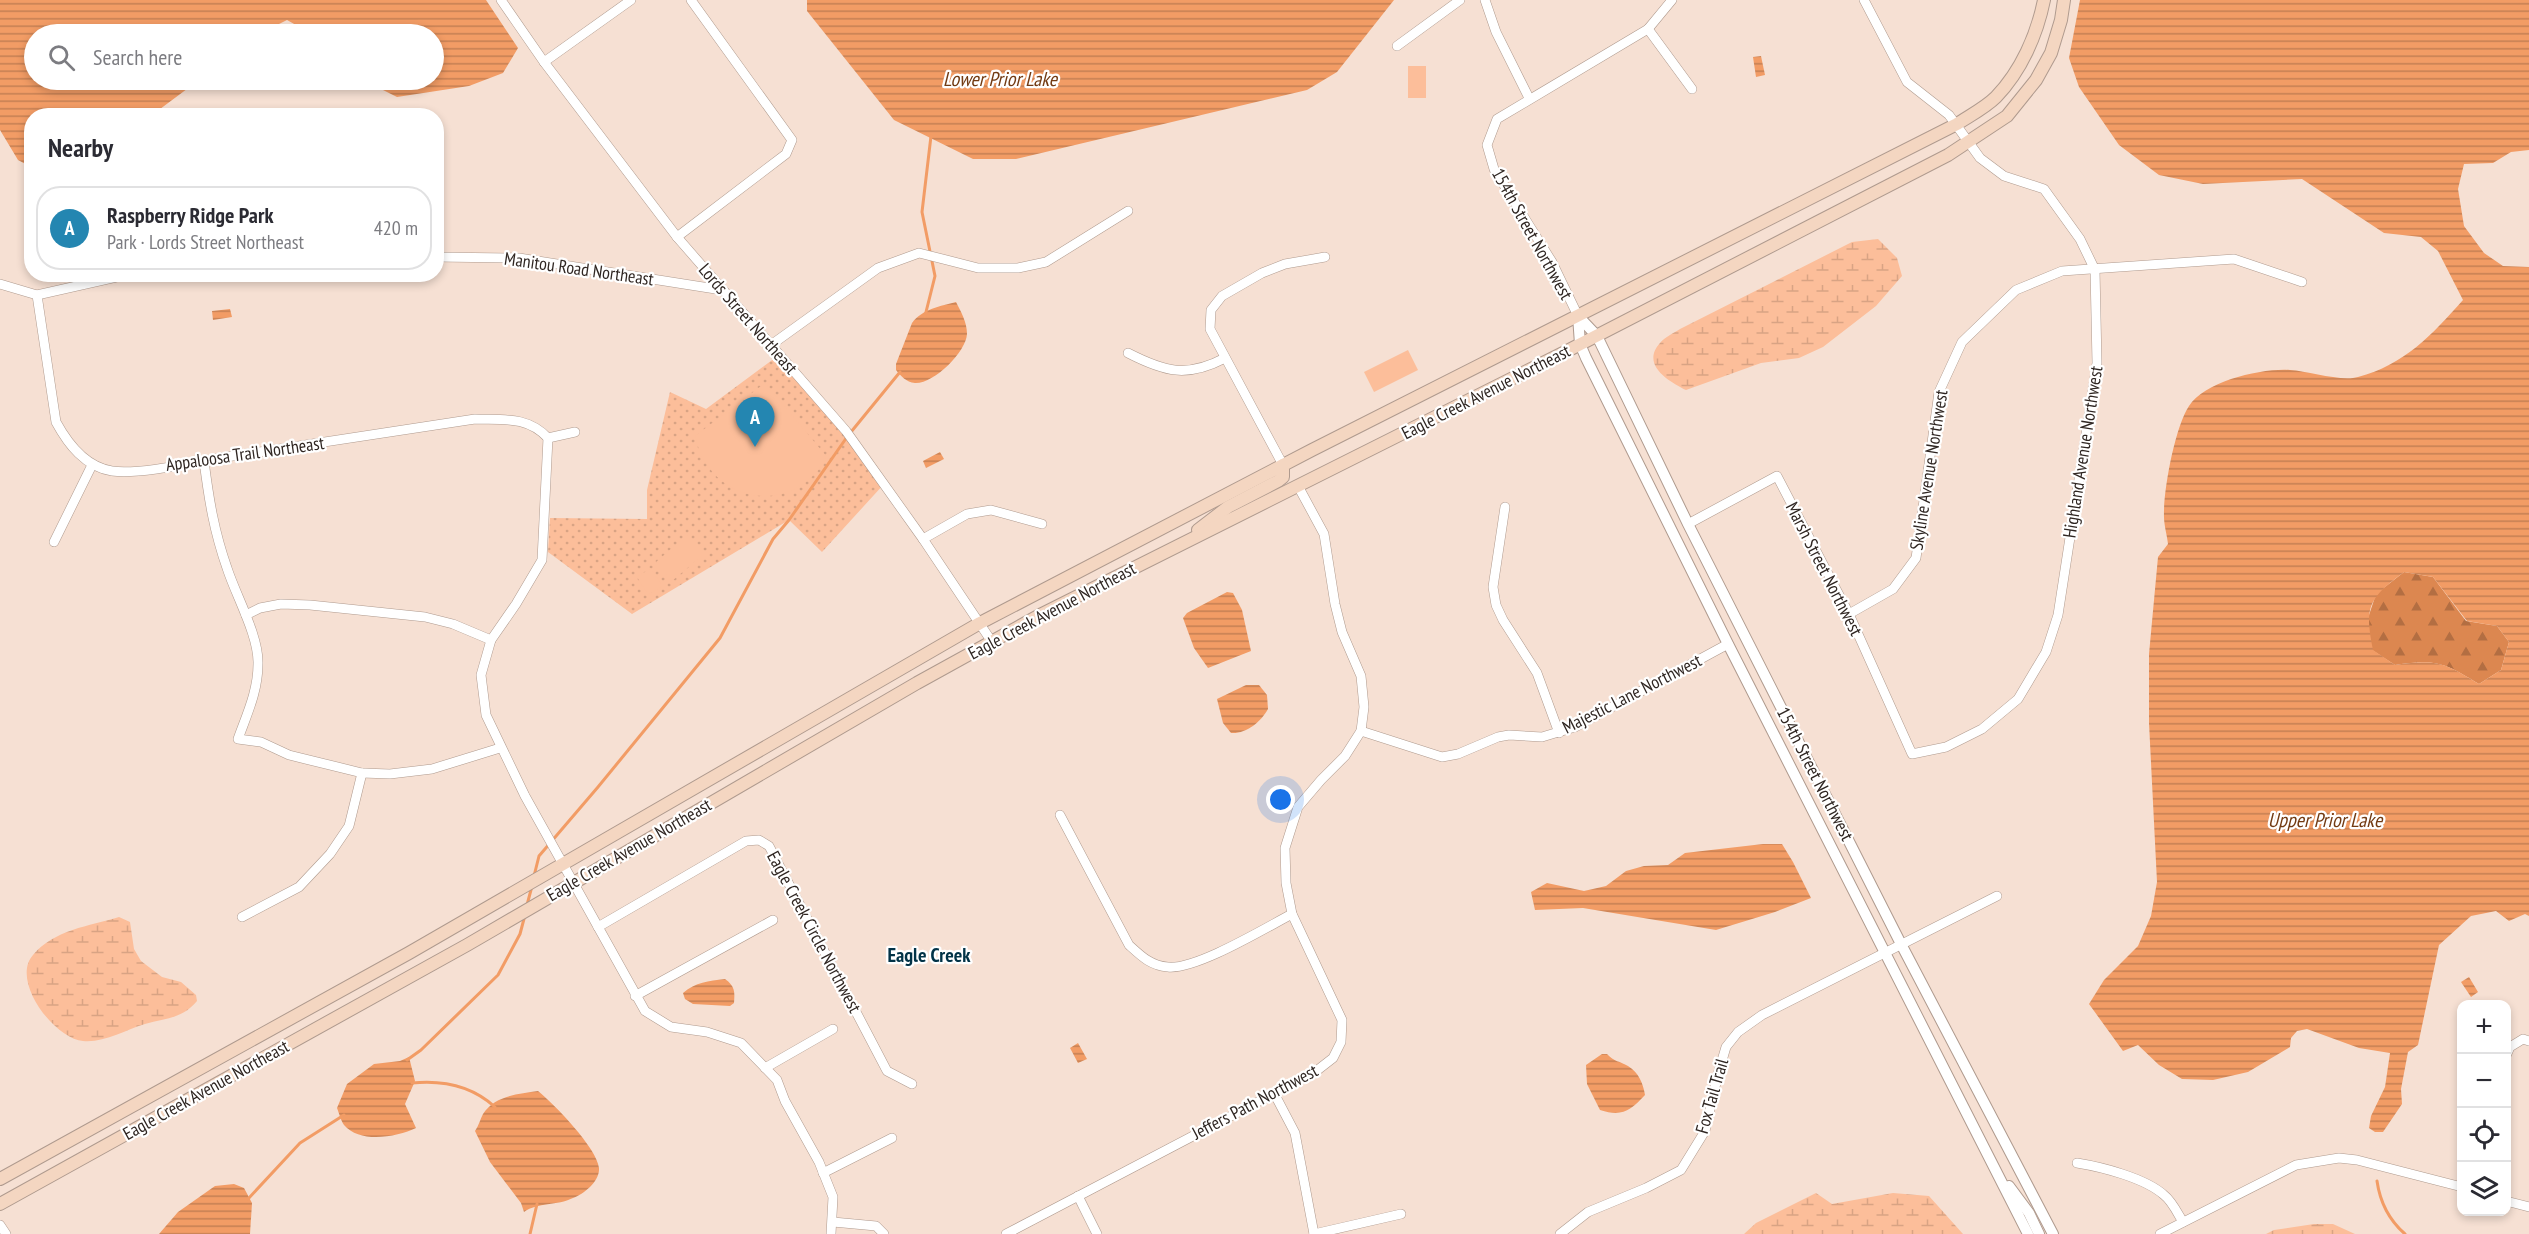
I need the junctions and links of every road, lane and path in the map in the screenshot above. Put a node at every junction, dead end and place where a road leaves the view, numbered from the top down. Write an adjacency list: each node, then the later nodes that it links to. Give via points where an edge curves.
1 (501, 0): 12 (street, Lords Street Northeast)
2 (630, 0): 12 (street)
3 (691, 0): 17 (street, via 792,140 786,154)
4 (1460, 0): 11 (street)
5 (1485, 0): 14 (street, via 1496,32)
6 (1672, 0): 10 (street)
7 (1864, 0): 15 (street, Highland Avenue Northwest, via 1907,82 1931,99)
8 (2044, 0): 15 (main road, Eagle Creek Avenue Northeast, via 2019,67)
9 (2064, 0): 15 (main road, Eagle Creek Avenue Northeast, via 2050,53 2036,80 2007,116)
10 (1648, 29): 13 (street); 14 (street, 154th Street Northwest)
11 (1397, 46)
12 (544, 62): 17 (street, Lords Street Northeast)
13 (1692, 89)
14 (1529, 98): 26 (street, 154th Street Northwest, via 1497,119 1487,146 1494,169 1552,262)
15 (1964, 134): 20 (street, Highland Avenue Northwest, via 1980,158 2004,176 2044,189 2080,239); 26 (main road, Eagle Creek Avenue Northeast); 27 (main road, Eagle Creek Avenue Northeast)
16 (1128, 211): 29 (street, via 1046,262 1018,268 978,268 919,253 878,268)
17 (677, 237): 24 (street, Lords Street Northeast)
18 (444, 257): 24 (street, Manitou Road Northeast, via 519,258)
19 (1325, 257): 31 (street, via 1285,264 1222,296 1211,310 1210,328)
20 (2095, 270): 22 (street, Skyline Avenue Northwest, via 2234,259); 44 (street, Skyline Avenue Northwest, via 2062,272 2016,290 1962,342 1939,392 1916,558 1893,589); 53 (street, Highland Avenue Northwest, via 2097,363 2058,615 2046,652 2018,699 1982,729 1946,747)
21 (95, 282): 25 (street)
22 (2302, 282)
23 (0, 284): 25 (street)
24 (722, 290): 29 (street, Lords Street Northeast)
25 (37, 295): 35 (street, via 56,422 65,440)
26 (1578, 316): 27 (street, 154th Street Northwest); 28 (street, 154th Street Northwest); 36 (main road, Eagle Creek Avenue Northeast)
27 (1597, 336): 28 (main road, Eagle Creek Avenue Northeast); 40 (street, 154th Street Northwest)
28 (1580, 344): 37 (main road, Eagle Creek Avenue Northeast); 49 (street, 154th Street Northwest)
29 (771, 345): 41 (street, Lords Street Northeast, via 846,431)
30 (1128, 353): 31 (street, via 1149,364 1188,372 1205,369)
31 (1226, 358): 36 (street)
32 (576, 432): 33 (street)
33 (548, 438): 34 (street, Appaloosa Trail Northeast, via 537,427 518,421 475,419); 47 (street, via 542,560)
34 (204, 461): 35 (street, Appaloosa Trail Northeast, via 131,471); 45 (street, via 212,523)
35 (92, 465): 43 (street)
36 (1283, 465): 42 (main road, via 1283,477 1278,481 1215,515); 46 (main road, Eagle Creek Avenue Northeast)
37 (1298, 486): 42 (main road, Eagle Creek Avenue Northeast); 50 (street, Jeffers Path Northwest, via 1324,534 1342,632 1361,676)
38 (1505, 507): 51 (street, via 1493,587 1496,605 1537,673)
39 (1042, 524): 41 (street, via 991,510 967,513)
40 (1688, 524): 44 (street, Marsh Street Northwest, via 1777,476); 63 (street, 154th Street Northwest)
41 (923, 538): 46 (street, Lords Street Northeast)
42 (1186, 541): 48 (main road, Eagle Creek Avenue Northeast)
43 (54, 542)
44 (1849, 614): 53 (street, Marsh Street Northwest)
45 (246, 615): 47 (street, via 281,604 310,605 425,617); 54 (street, via 259,662 255,694 238,739 261,742 289,755)
46 (980, 623): 48 (street, Lords Street Northeast); 56 (main road, Eagle Creek Avenue Northeast)
47 (490, 639): 52 (street, via 481,675 486,715)
48 (992, 642): 57 (main road, Eagle Creek Avenue Northeast)
49 (1728, 644): 51 (street, Majestic Lane Northwest); 64 (street, 154th Street Northwest)
50 (1361, 731): 51 (street, Majestic Lane Northwest, via 1442,757 1498,737); 59 (street, Jeffers Path Northwest, via 1345,756 1299,807 1285,848)
51 (1559, 733)
52 (500, 748): 54 (street, via 432,770); 56 (street)
53 (1912, 754)
54 (362, 773): 60 (street, via 350,826 330,854 299,887)
55 (1060, 814): 59 (street, via 1129,945 1146,962 1169,968 1194,963)
56 (563, 864): 57 (street); 76 (main road, Eagle Creek Avenue Northeast)
57 (573, 883): 62 (street); 80 (main road, Eagle Creek Avenue Northeast)
58 (1997, 896): 63 (street, Fox Tail Trail)
59 (1292, 914): 71 (street, Jeffers Path Northwest, via 1342,1020 1341,1042 1333,1058 1315,1072)
60 (242, 917)
61 (773, 920): 65 (street)
62 (598, 927): 65 (street); 70 (street, Eagle Creek Circle Northwest, via 746,841 759,840 769,846 887,1071)
63 (1901, 944): 64 (street, Fox Tail Trail); 95 (street, 154th Street Northwest)
64 (1884, 952): 73 (street, 154th Street Northwest); 92 (street, Fox Tail Trail, via 1762,1015 1738,1032 1726,1047 1706,1131 1681,1170 1588,1212)
65 (634, 996): 69 (street, via 645,1011 671,1027 707,1032 741,1043)
66 (833, 1029): 69 (street)
67 (2529, 1041): 68 (street, via 2523,1039 2510,1047)
68 (2507, 1054)
69 (765, 1068): 75 (street, via 777,1080)
70 (912, 1084)
71 (1275, 1093): 78 (street, Jeffers Path Northwest); 91 (street, via 1295,1132)
72 (892, 1138): 75 (street)
73 (1992, 1162): 93 (street, 154th Street Northwest); 94 (street, via 2029,1213)
74 (2077, 1163): 84 (street, via 2136,1179 2165,1195)
75 (824, 1173): 83 (street, via 833,1197)
76 (0, 1179)
77 (2457, 1186): 84 (street, via 2357,1160 2313,1161 2296,1165)
78 (1078, 1196): 89 (street, Jeffers Path Northwest); 90 (street)
79 (2511, 1202): 81 (street)
80 (0, 1204)
81 (2529, 1207)
82 (1401, 1214): 91 (street)
83 (833, 1222): 87 (street); 88 (street, via 876,1226)
84 (2183, 1222): 96 (street)
85 (0, 1225): 86 (street)
86 (6, 1234)
87 (831, 1234)
88 (884, 1234)
89 (1006, 1234)
90 (1097, 1234)
91 (1314, 1234)
92 (1560, 1234)
93 (2028, 1234)
94 (2039, 1234)
95 (2053, 1234)
96 (2160, 1234)

